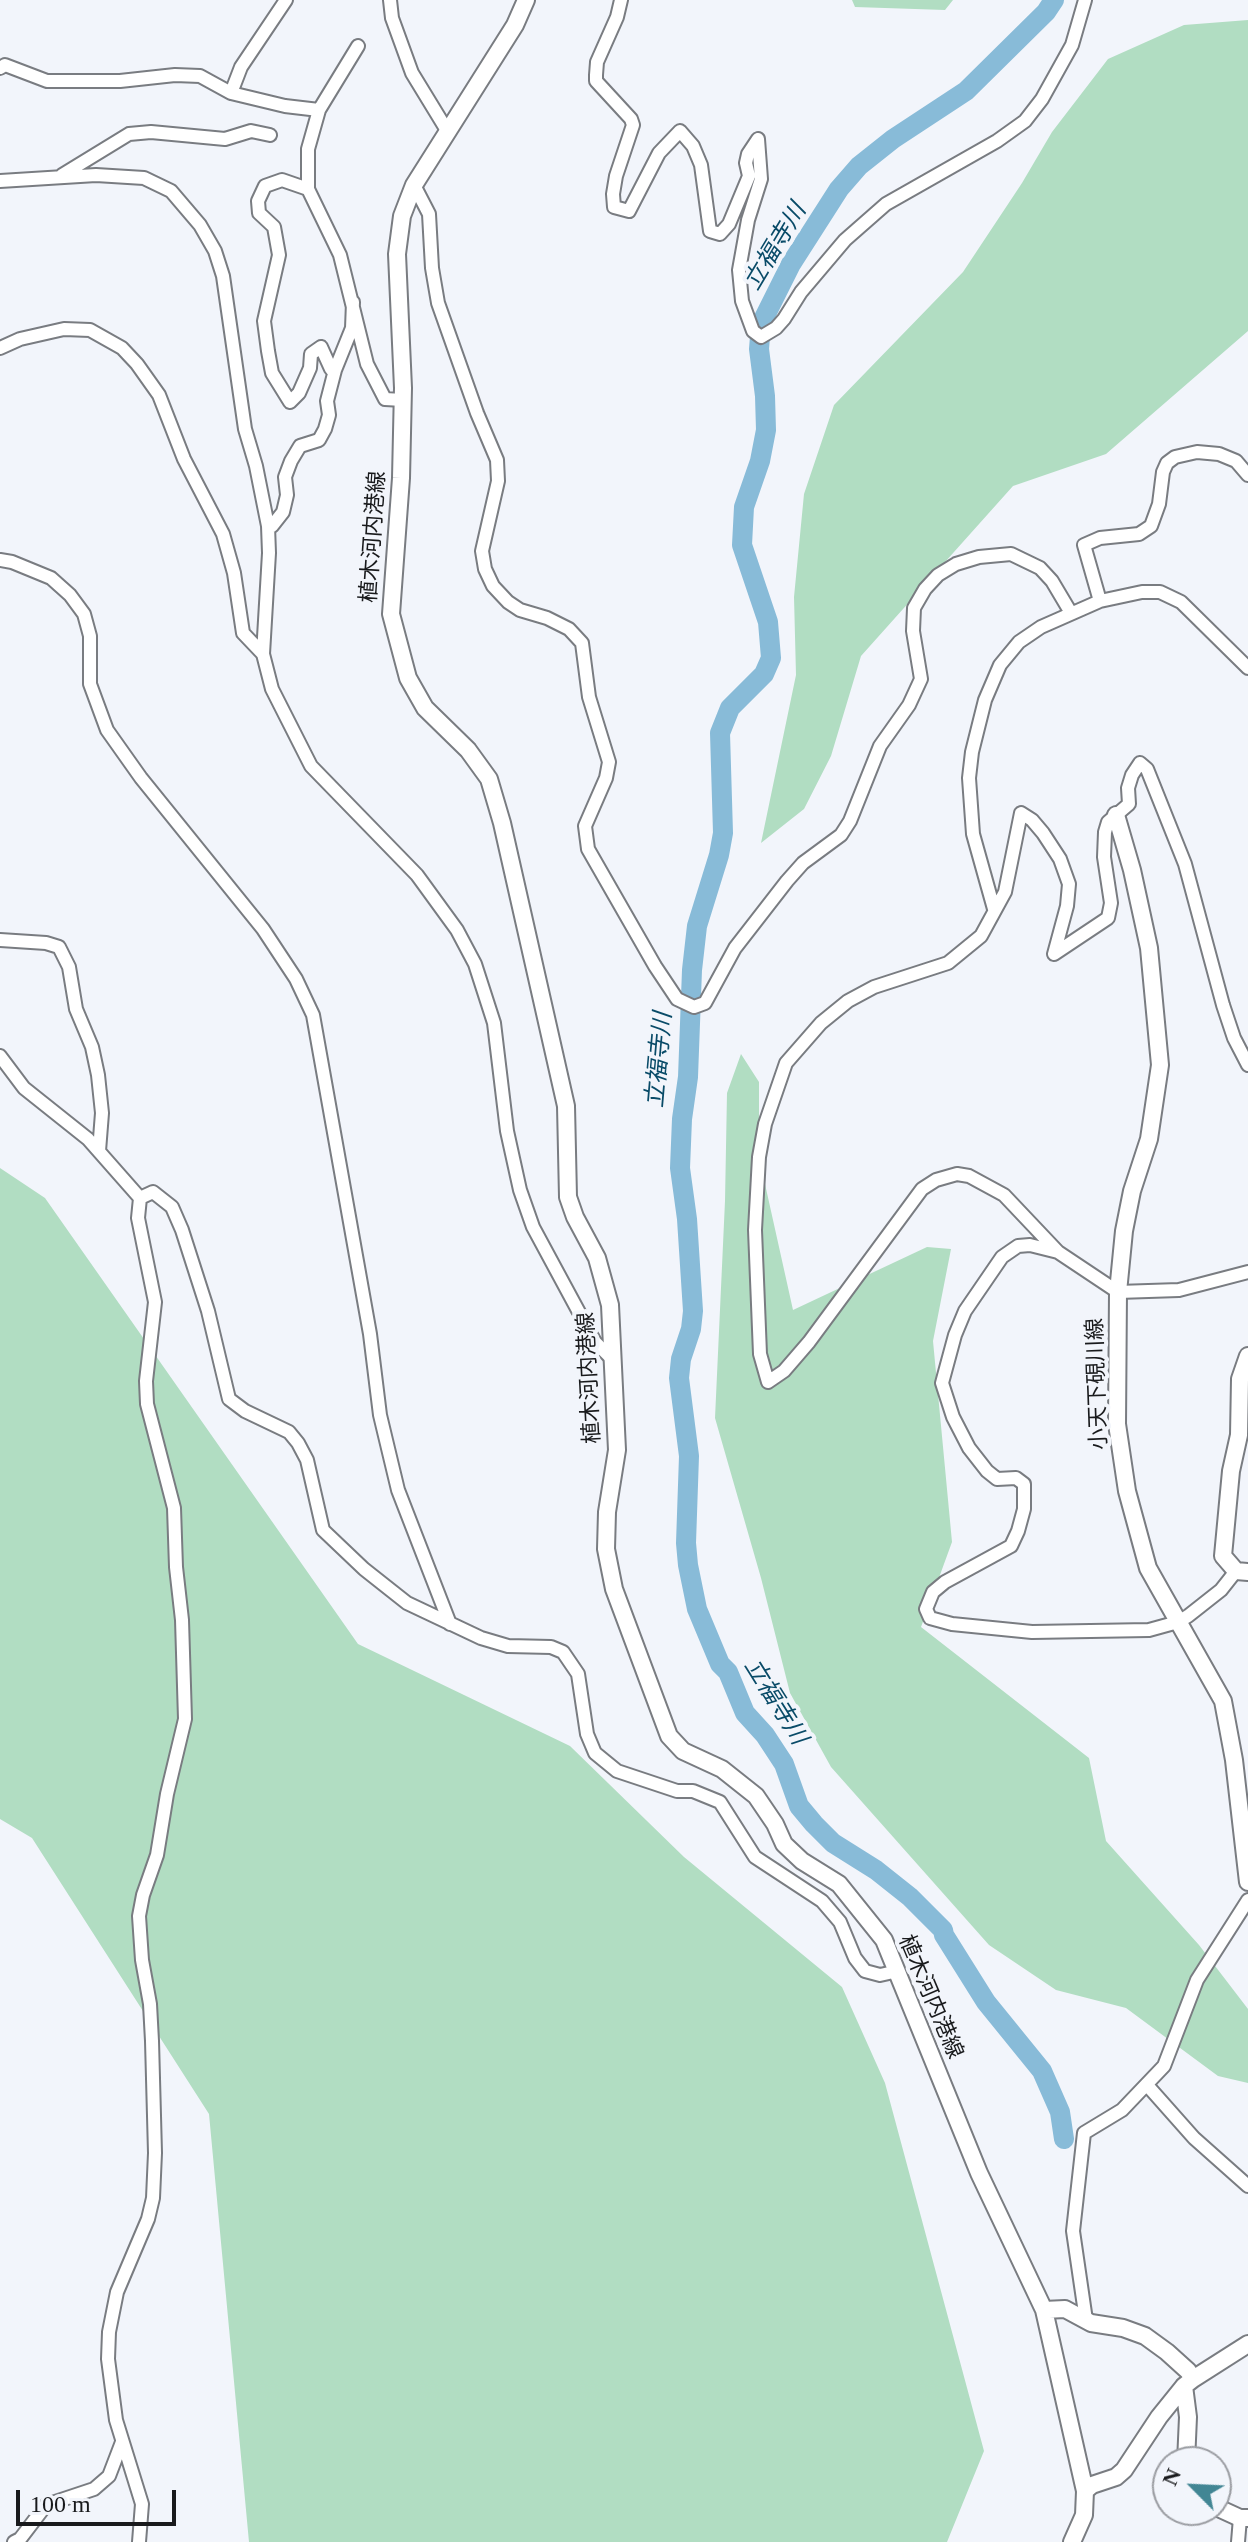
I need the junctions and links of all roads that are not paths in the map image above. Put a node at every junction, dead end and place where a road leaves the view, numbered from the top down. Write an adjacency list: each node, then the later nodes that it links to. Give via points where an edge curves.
1 (286, 0): 8 (street, via 241,67)
2 (390, 0): 10 (street, via 412,73)
3 (526, 0): 10 (main road, 植木河内港線)
4 (621, 0): 5 (street, via 596,75 633,125 616,176 614,207 629,211 659,153 680,131 701,165 710,231 720,234 749,176 748,154 758,139 761,179 739,270 742,301 753,331 761,337 784,319 845,240 886,204 1025,121 1072,45)
5 (1085, 0)
6 (358, 46): 9 (street)
7 (0, 68): 8 (street, via 5,65 47,81 200,76)
8 (231, 93): 9 (street)
9 (319, 110): 15 (street, via 308,149)
10 (448, 132): 14 (main road, 植木河内港線)
11 (270, 135): 12 (street, via 251,131 225,139 129,134)
12 (60, 177): 13 (street); 21 (street, via 144,178 171,191 200,225 223,276 245,429)
13 (0, 181)
14 (414, 185): 19 (main road, 植木河内港線, via 402,216 397,254); 24 (street, via 429,214 438,303 497,460 498,481 482,551 485,569 508,602 569,629 582,643 589,697 609,762 585,826 588,849 677,999 694,1007 705,1003 735,948 787,881 850,821 880,746 921,679 914,608 938,575 979,557 1011,554 1040,568)
15 (308, 189): 16 (street, via 340,255); 18 (street, via 282,180 265,186 258,201 259,213 274,227 279,255 264,321 266,336 272,373 290,402 305,380 311,354 321,347)
16 (353, 302): 18 (street, via 352,328); 19 (street, via 367,364 385,399)
17 (0, 348): 25 (street, via 64,329 90,330 122,348 137,364 159,395 184,459 223,534 243,633)
18 (335, 370): 21 (street, via 325,429 319,440 300,446 291,461 283,512)
19 (403, 400): 38 (main road, 植木河内港線, via 391,614 408,678 425,708 468,750 494,793 566,1106 568,1197 597,1258 610,1305)
20 (1248, 475): 23 (street, via 1236,461 1219,454 1197,452 1167,463 1151,526 1139,534 1084,545)
21 (268, 526): 25 (street)
22 (0, 560): 41 (street, via 51,578 84,614 90,636 90,684 107,730 263,929 313,1015 380,1415 398,1490)
23 (1100, 601): 24 (street); 26 (street, via 1160,592 1181,602)
24 (1071, 613): 28 (street, via 1013,648 985,700 969,778 973,834)
25 (263, 654): 38 (street, via 272,689 311,766 417,875 475,964 494,1023 507,1131 528,1215 595,1342)
26 (1248, 668)
27 (1116, 815): 28 (street, via 1105,832 1108,918 1054,954 1069,884 1043,833 1021,813 1005,892); 31 (street, via 1129,804 1128,788 1140,763 1185,864 1223,1005); 36 (main road, 小天下硯川線, via 1149,948 1160,1065 1151,1127 1124,1231)
28 (994, 909): 34 (street, via 981,936 948,963 848,1001 786,1063 759,1157 757,1300 760,1354 768,1382 809,1342 922,1189 936,1180 957,1174 988,1185)
29 (0, 940): 32 (street, via 59,947 69,967 76,1009 98,1075)
30 (0, 1056): 32 (street, via 24,1088)
31 (1248, 1065)
32 (99, 1151): 33 (street)
33 (140, 1198): 41 (street, via 153,1192 172,1207 208,1311 229,1399 289,1432 298,1443 323,1530 407,1603); 52 (street, via 138,1218 155,1302 147,1404 174,1508 185,1719 139,1916 150,2004 155,2153 148,2219 117,2292 109,2332 108,2359)
34 (1058, 1252): 36 (street); 40 (street, via 1018,1246 1002,1257 955,1335 942,1383 953,1417 987,1471 997,1479 1016,1478 1024,1484 1024,1509 1011,1546 945,1582 933,1592 926,1609 930,1618 952,1624 1032,1632 1149,1630)
35 (1248, 1272): 36 (street, via 1179,1290)
36 (1118, 1292): 40 (main road, 小天下硯川線, via 1117,1424 1127,1491 1148,1568)
37 (1248, 1356): 39 (main road, via 1240,1379 1239,1435 1223,1543 1223,1556)
38 (612, 1359): 45 (main road, 植木河内港線, via 617,1450 606,1549 614,1589 669,1736 683,1751 722,1769 756,1796 784,1844 839,1884 864,1914)
39 (1242, 1572): 40 (street)
40 (1178, 1622): 42 (main road, 小天下硯川線, via 1223,1701)
41 (450, 1624): 45 (street, via 508,1646 563,1652 578,1674 595,1753 617,1771 720,1802 755,1857 822,1901 840,1922 865,1971)
42 (1246, 1858): 43 (main road, 小天下硯川線)
43 (1248, 1882)
44 (1248, 1900): 46 (street, via 1197,1980 1164,2066)
45 (898, 1971): 48 (main road, 植木河内港線, via 979,2173)
46 (1147, 2085): 47 (street, via 1194,2138); 49 (street, via 1082,2139 1073,2231)
47 (1248, 2186)
48 (1044, 2310): 49 (main road, via 1065,2309); 54 (main road, 植木河内港線)
49 (1086, 2320): 51 (main road, via 1145,2336 1167,2352)
50 (1248, 2344): 51 (main road)
51 (1188, 2382): 53 (main road); 54 (main road, via 1124,2470)
52 (122, 2442): 56 (street, via 109,2476 94,2489 46,2505); 57 (street, via 142,2504)
53 (1187, 2446)
54 (1085, 2491): 58 (main road, 植木河内港線, via 1084,2515)
55 (1244, 2518): 59 (street)
56 (14, 2542)
57 (139, 2542)
58 (1072, 2542)
59 (1238, 2542)

